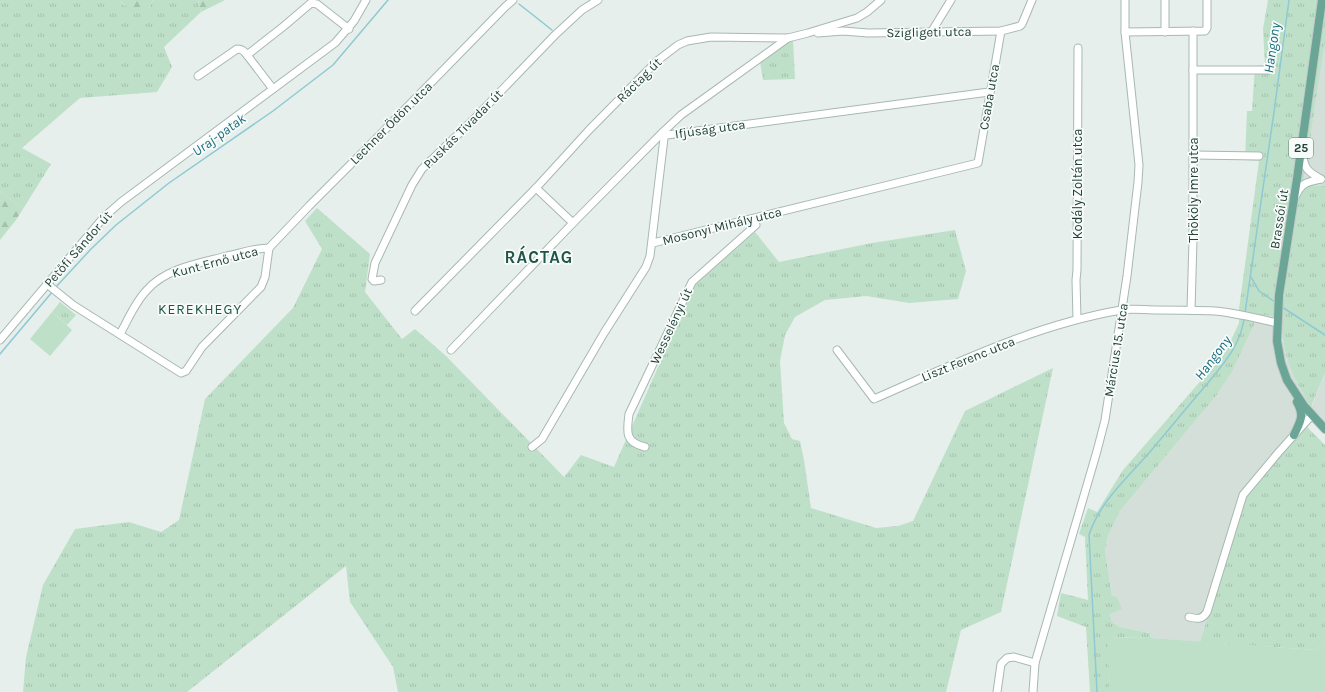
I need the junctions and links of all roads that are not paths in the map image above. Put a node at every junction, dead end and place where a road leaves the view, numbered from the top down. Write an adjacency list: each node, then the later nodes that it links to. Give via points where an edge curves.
1 (366, 0): 12 (street, Petőfi Sándor út)
2 (513, 0): 39 (street, Lechner Ödön utca)
3 (598, 0): 40 (street, Puskás Tivadar út, via 582,10 554,35 422,169 375,263 372,279)
4 (881, 0): 18 (street, via 857,18)
5 (951, 0): 14 (street)
6 (1032, 0): 13 (street, Szigligeti utca, via 1020,26)
7 (1125, 0): 16 (street, Március 15. utca)
8 (1165, 0): 17 (street)
9 (1207, 0): 15 (street, via 1206,30)
10 (1322, 0): 27 (main road, Brassói út / 25)
11 (311, 1): 12 (street); 21 (street)
12 (349, 28): 25 (street, Petőfi Sándor út, via 335,43)
13 (1001, 30): 14 (street, Szigligeti utca); 26 (street, Csaba utca)
14 (932, 31): 18 (street, Szigligeti utca)
15 (1193, 31): 17 (street); 22 (street, Thököly Imre utca)
16 (1125, 32): 17 (street); 42 (street, Március 15. utca, via 1139,166)
17 (1165, 32)
18 (808, 33): 19 (street)
19 (788, 38): 28 (street, via 681,114); 34 (street, Ráctag út, via 711,37 678,44 657,61)
20 (1078, 48): 45 (street, Kodály Zoltán utca)
21 (247, 55): 24 (street, via 237,49); 25 (street)
22 (1193, 70): 23 (street); 29 (street, Thököly Imre utca)
23 (1269, 70)
24 (198, 76)
25 (273, 89): 41 (street, Petőfi Sándor út, via 104,216)
26 (989, 92): 28 (street, Ifjúság utca, via 668,135); 31 (street, Csaba utca)
27 (1304, 127): 32 (main road, Brassói út / 25); 33 (street, via 1305,165 1310,173)
28 (663, 132): 37 (street, Ifjúság utca); 38 (street)
29 (1193, 155): 30 (street); 43 (street, Thököly Imre utca)
30 (1259, 156)
31 (978, 163): 36 (street, Mosonyi Mihály utca)
32 (1297, 179): 33 (street); 35 (main road, Brassói út / 25)
33 (1323, 179): 35 (street, via 1308,182 1300,187)
34 (536, 188): 37 (street); 44 (street, Ráctag út)
35 (1294, 199): 46 (main road, Brassói út / 25)
36 (754, 219): 38 (street, Mosonyi Mihály utca); 55 (street, Wesselényi út, via 756,225 692,282 629,414 627,432 632,441)
37 (573, 222): 49 (street, Ifjúság utca)
38 (653, 243): 56 (street, Mosonyi Mihály utca, via 646,267 542,439)
39 (269, 248): 47 (street, Kunt Ernő utca, via 189,266 156,281 146,290); 47 (street, via 262,287 202,347 186,371 178,372)
40 (381, 280)
41 (49, 285): 47 (street, via 73,305); 48 (street, Petőfi Sándor út)
42 (1123, 310): 43 (street, Liszt Ferenc utca); 45 (street, Liszt Ferenc utca); 58 (street, Március 15. utca, via 1102,434)
43 (1191, 310): 46 (street, Liszt Ferenc utca, via 1237,314)
44 (415, 311)
45 (1077, 319): 50 (street, Liszt Ferenc utca, via 1000,345 874,399)
46 (1277, 323): 51 (main road, Brassói út / 25, via 1276,341 1283,370)
47 (120, 334)
48 (0, 340)
49 (451, 350)
50 (837, 350)
51 (1290, 385): 52 (main road, Brassói út / 25); 54 (main road, via 1302,414)
52 (1312, 415): 53 (main road, Brassói út / 25); 54 (street)
53 (1325, 429)
54 (1294, 435): 57 (street, via 1244,495 1207,612 1200,618)
55 (645, 447)
56 (532, 448)
57 (1189, 617)
58 (1035, 662): 59 (street, via 1007,658 1001,664); 60 (street, Március 15. utca)
59 (997, 692)
60 (1033, 692)

